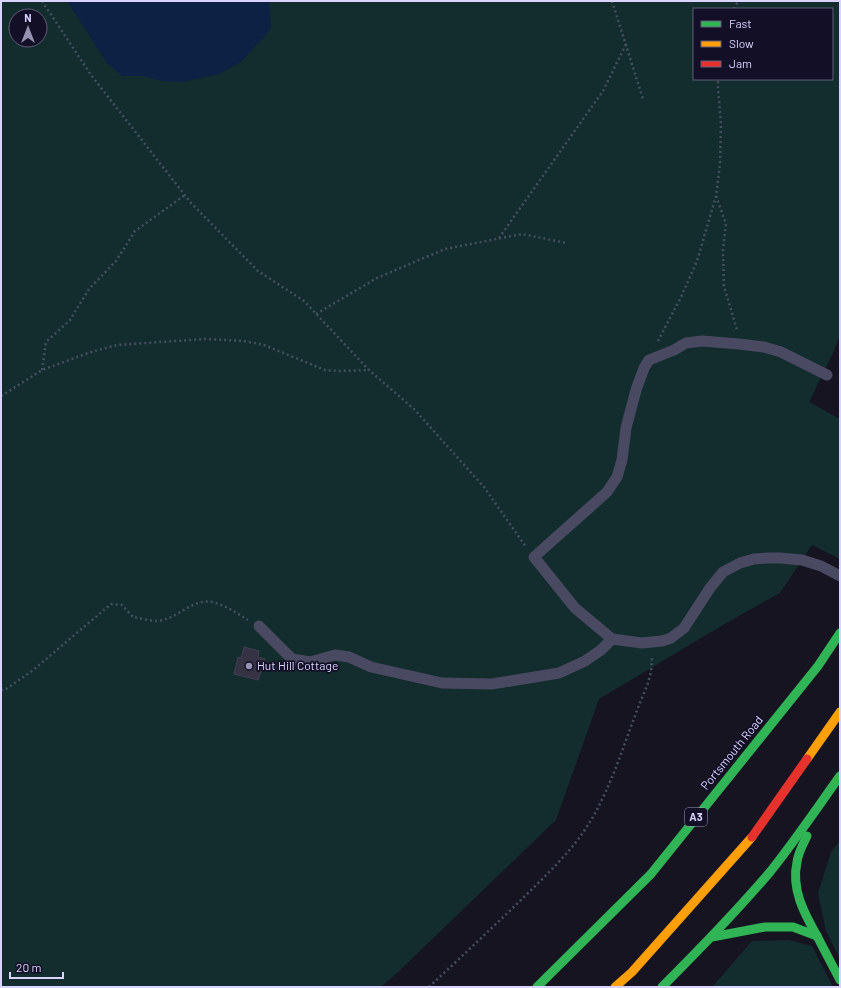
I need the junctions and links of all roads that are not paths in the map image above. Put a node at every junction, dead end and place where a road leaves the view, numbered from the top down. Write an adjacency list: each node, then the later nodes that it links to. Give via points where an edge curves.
1 (827, 376): 5 (lane, via 781,352 739,344 702,341 686,343 649,360 636,390 617,477 607,492 534,557 575,608)
2 (840, 576): 5 (lane, via 802,560 768,558 740,562 723,572 684,628 671,638 642,643)
3 (259, 626): 5 (lane, via 292,659 310,662 335,655 350,656 371,666 442,683 492,684 559,673 585,661)
4 (840, 633): 12 (main road, Portsmouth Road / A3, via 818,666 651,874)
5 (612, 639)
6 (840, 712): 13 (main road, via 753,836)
7 (840, 776): 8 (main road)
8 (819, 806): 9 (main road, via 796,865 798,897); 10 (main road, via 785,853)
9 (818, 936): 10 (main road, via 793,927 765,927); 11 (main road)
10 (712, 937): 14 (main road)
11 (840, 980)
12 (537, 987)
13 (616, 987)
14 (662, 987)

